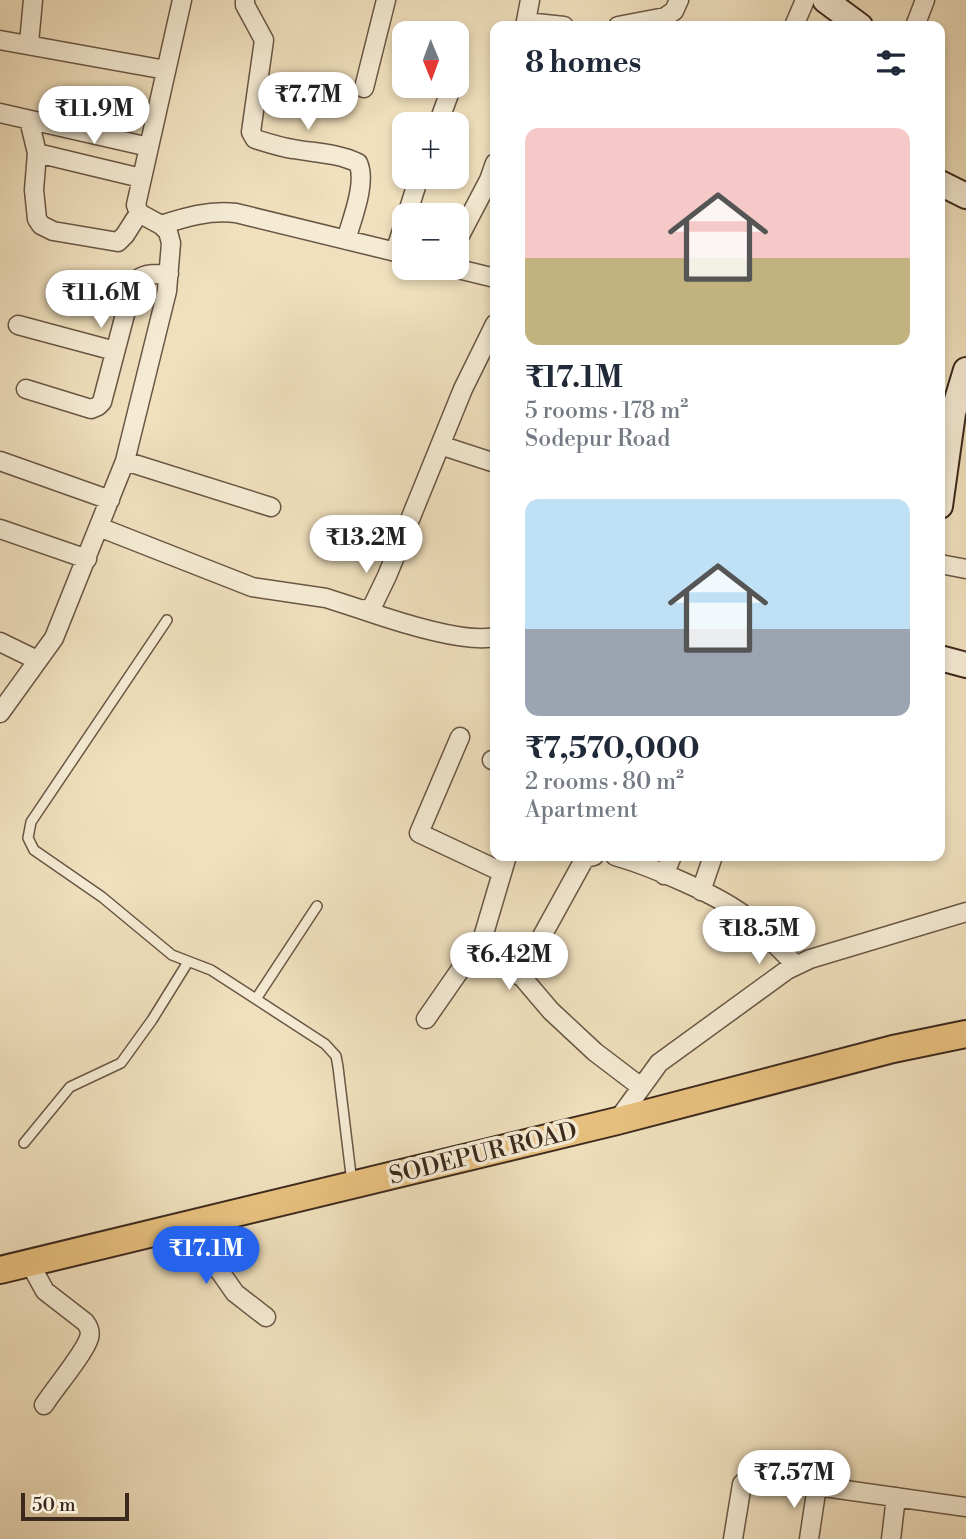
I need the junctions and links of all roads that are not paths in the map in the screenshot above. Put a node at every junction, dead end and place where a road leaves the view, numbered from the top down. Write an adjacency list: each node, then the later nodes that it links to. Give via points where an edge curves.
1 (33, 0): 16 (street)
2 (182, 0): 17 (street)
3 (244, 0): 30 (street, via 264,40 251,132 255,139 289,149 358,163 361,183)
4 (386, 0): 18 (street)
5 (530, 0): 10 (street)
6 (679, 0): 11 (street, via 674,11 664,17)
7 (804, 0): 12 (street)
8 (825, 0): 13 (street)
9 (925, 0): 14 (street)
10 (526, 21)
11 (644, 21)
12 (796, 21)
13 (853, 21)
14 (917, 21)
15 (0, 40): 16 (street)
16 (29, 43): 17 (street)
17 (166, 70): 21 (street)
18 (364, 88)
19 (0, 113): 20 (street)
20 (29, 120): 21 (street); 22 (street)
21 (149, 147): 24 (street)
22 (37, 153): 24 (street); 27 (street, via 34,190 37,219 44,228 117,242)
23 (490, 177): 28 (street)
24 (141, 178): 27 (street)
25 (945, 186): 26 (street)
26 (966, 196)
27 (139, 213): 29 (street)
28 (469, 218)
29 (161, 225): 30 (street, via 218,211); 33 (street, via 171,243)
30 (346, 240): 31 (street)
31 (392, 251)
32 (469, 272): 34 (street)
33 (169, 274): 37 (street, via 148,274 133,284); 42 (street)
34 (490, 277)
35 (18, 325): 37 (street)
36 (490, 334): 40 (street)
37 (116, 351): 39 (street, via 102,402 91,410)
38 (966, 370): 44 (street, via 953,413)
39 (26, 389)
40 (440, 445): 43 (street); 52 (street, via 378,596 372,607)
41 (0, 461): 45 (street)
42 (125, 461): 45 (street); 46 (street)
43 (490, 461)
44 (945, 470)
45 (110, 500): 47 (street)
46 (271, 507)
47 (99, 527): 49 (street); 52 (street, via 252,586 326,598)
48 (0, 528): 49 (street)
49 (87, 559): 57 (street, via 54,638)
50 (945, 565): 51 (street)
51 (966, 569)
52 (363, 610): 54 (street, via 465,637)
53 (167, 620): 72 (lane, via 31,822 28,838 34,850 102,897 172,955)
54 (490, 638)
55 (0, 642): 57 (street)
56 (945, 659): 58 (street)
57 (37, 660): 59 (street)
58 (966, 664)
59 (0, 712)
60 (460, 737): 61 (street, via 419,833)
61 (490, 859)
62 (583, 861): 74 (street)
63 (639, 861): 67 (street)
64 (670, 861): 67 (street)
65 (711, 861): 68 (street)
66 (504, 864): 71 (street)
67 (664, 875): 68 (street)
68 (701, 891): 73 (street, via 747,917)
69 (317, 906): 75 (lane)
70 (966, 912): 73 (street)
71 (482, 937): 74 (street); 76 (street)
72 (188, 962): 75 (lane, via 211,970); 80 (lane, via 121,1063 70,1087)
73 (796, 965): 78 (street, via 659,1063)
74 (520, 976): 78 (street, via 551,1012)
75 (256, 999): 81 (lane, via 336,1056)
76 (426, 1019)
77 (966, 1034): 79 (main road, SODEPUR ROAD)
78 (641, 1087): 79 (street)
79 (617, 1121): 81 (main road, SODEPUR ROAD)
80 (24, 1143)
81 (352, 1185): 82 (main road, SODEPUR ROAD)
82 (204, 1221): 83 (main road, SODEPUR ROAD); 85 (street, via 209,1256 235,1293)
83 (30, 1264): 84 (main road, SODEPUR ROAD); 86 (street, via 45,1291 90,1328 83,1348)
84 (0, 1270)
85 (267, 1317)
86 (44, 1405)
87 (817, 1486): 88 (street); 90 (street, via 749,1476 742,1484); 91 (street)
88 (896, 1497): 89 (street); 92 (street)
89 (966, 1507)
90 (733, 1539)
91 (809, 1539)
92 (891, 1539)

